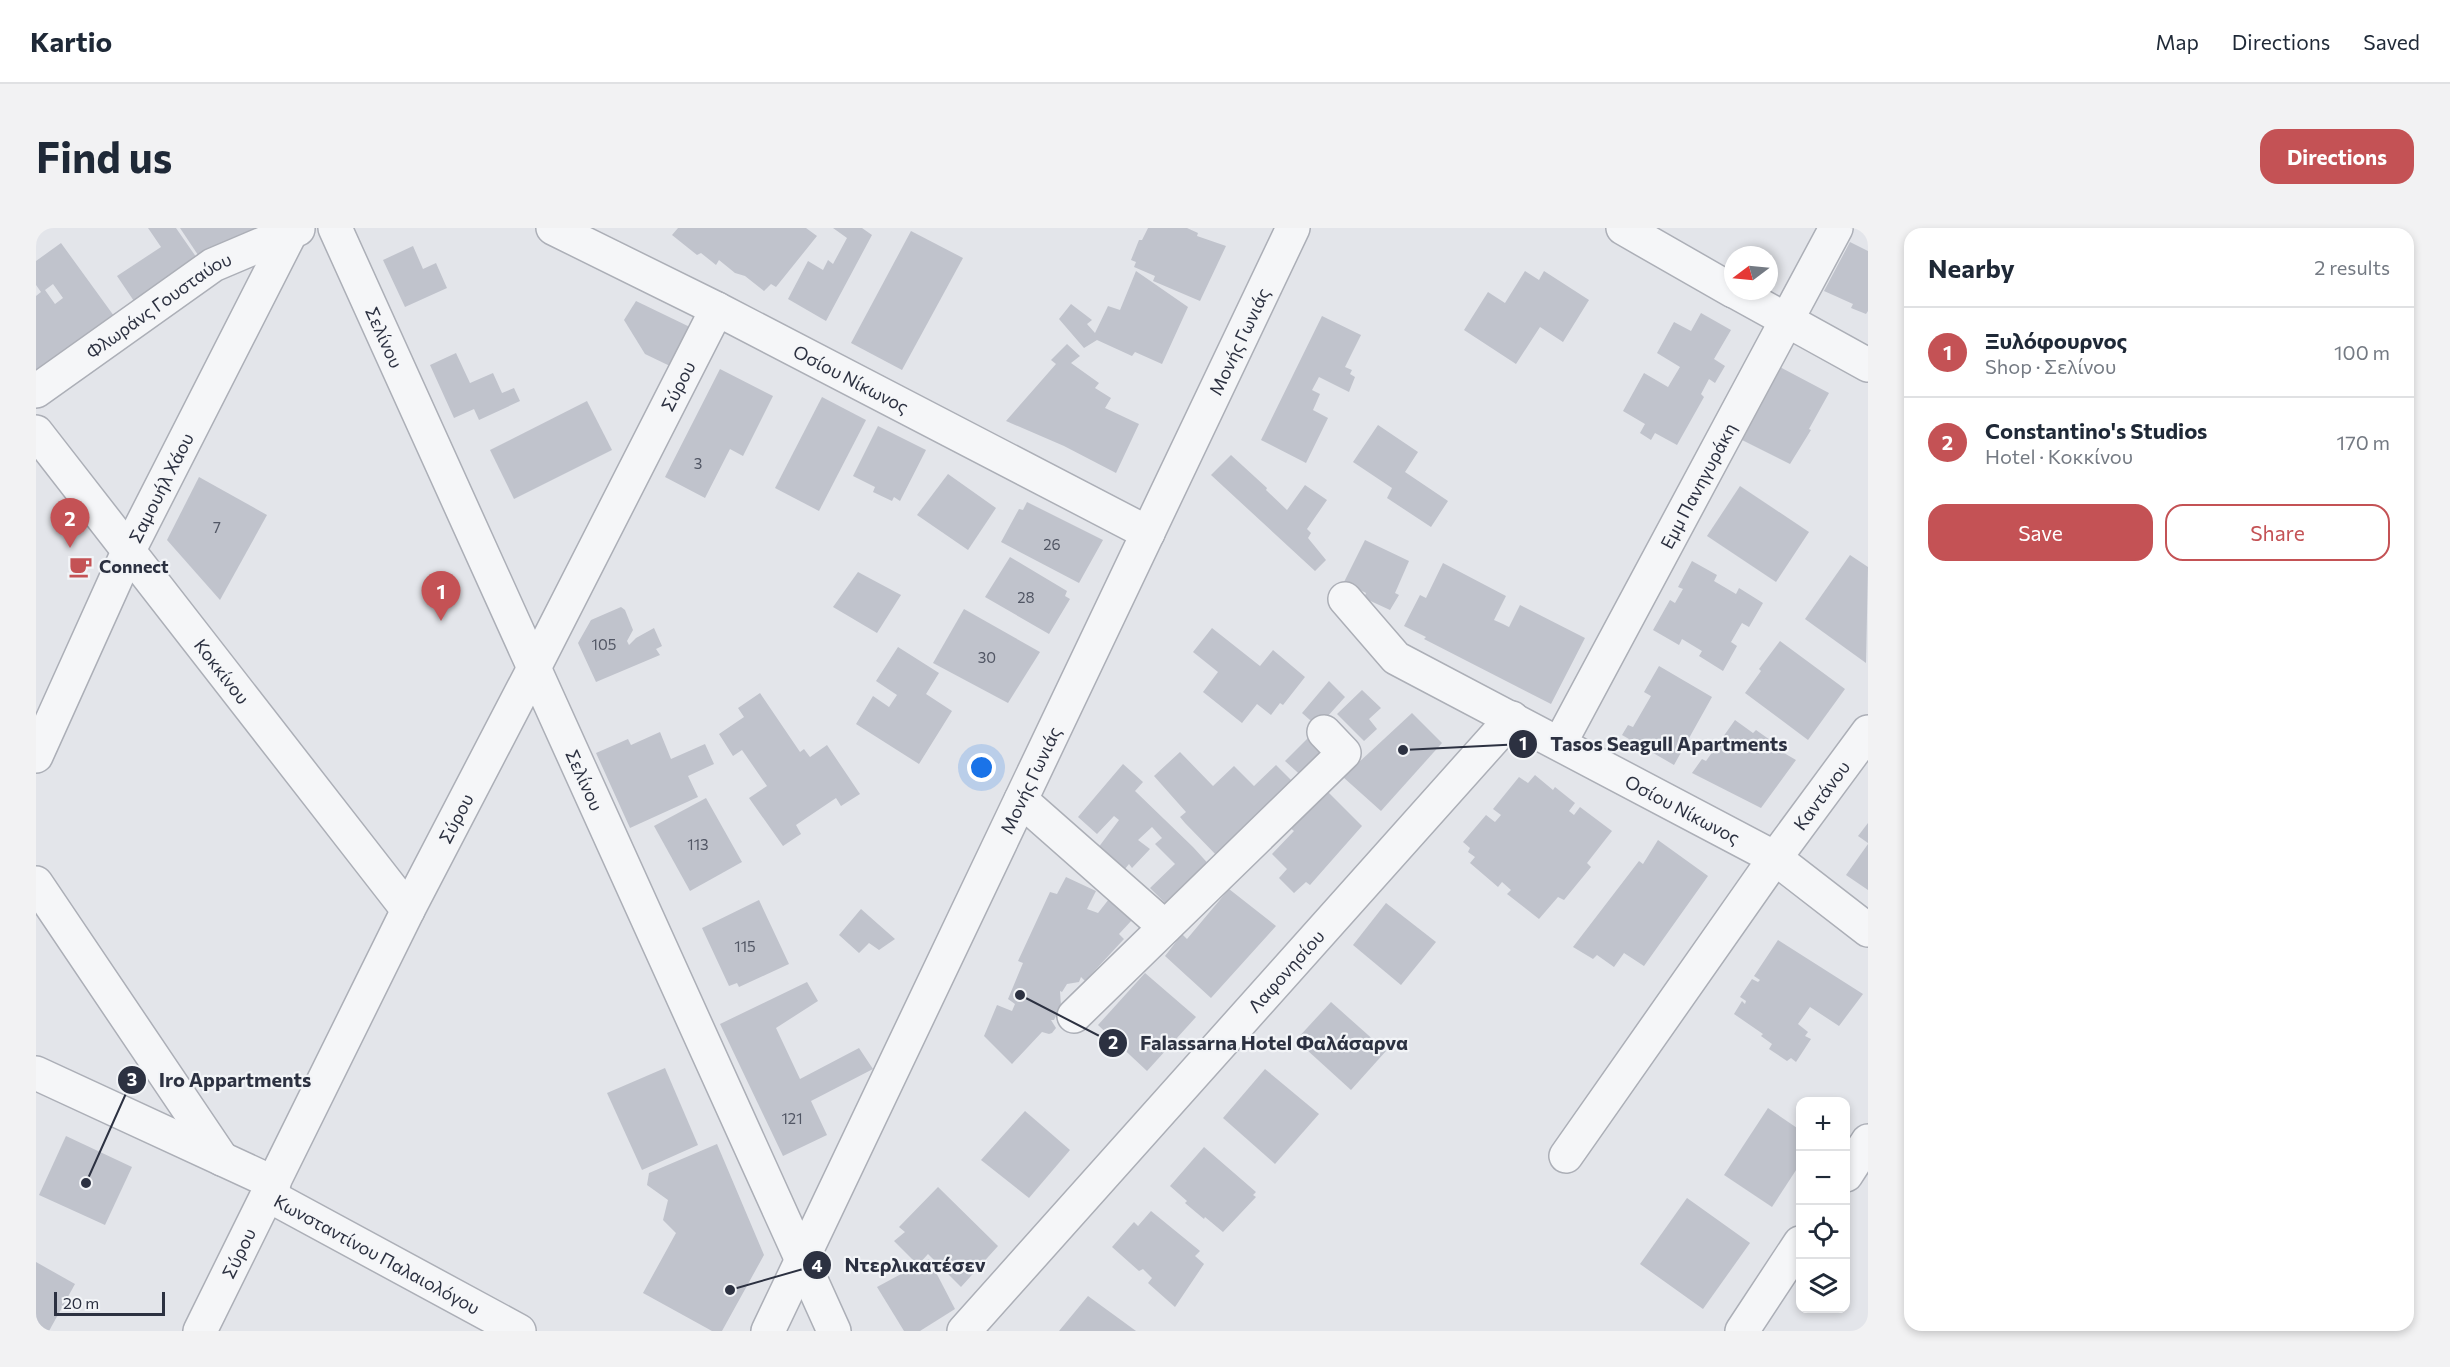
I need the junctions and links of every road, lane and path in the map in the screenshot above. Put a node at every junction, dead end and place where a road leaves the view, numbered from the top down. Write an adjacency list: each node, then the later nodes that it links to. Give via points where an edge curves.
1 (335, 228): 17 (street, Σελίνου)
2 (553, 228): 9 (street, Οσίου Νίκωνος)
3 (1293, 228): 14 (street, Μονής Γωνιάς)
4 (1623, 228): 7 (street)
5 (1836, 228): 10 (street, Εμμ Πανηγυράκη)
6 (295, 230): 12 (street, Φλωράνς Γουσταύου, via 213,265); 15 (street, Σαμουήλ Χάου)
7 (1724, 286)
8 (1749, 300): 10 (street)
9 (717, 309): 14 (street, Οσίου Νίκωνος); 17 (street, Σύρου)
10 (1786, 321): 11 (street); 21 (street, Εμμ Πανηγυράκη)
11 (1868, 365)
12 (36, 391)
13 (36, 432): 15 (street, Κοκκίνου)
14 (1148, 533): 23 (street, Μονής Γωνιάς)
15 (128, 552): 22 (street, Σαμουήλ Χάου); 26 (street, Κοκκίνου)
16 (1345, 599): 18 (street, Οσίου Νίκωνος, via 1396,658)
17 (534, 668): 26 (street, Σύρου); 37 (street, Σελίνου)
18 (1512, 718): 21 (street, Οσίου Νίκωνος); 42 (street, Λαφονησίου)
19 (1324, 732): 27 (street, via 1344,753)
20 (1868, 732): 24 (street, Καντάνου)
21 (1560, 743): 24 (street, Οσίου Νίκωνος)
22 (36, 756)
23 (1021, 800): 27 (street); 37 (street, Μονής Γωνιάς)
24 (1775, 858): 28 (street, Οσίου Νίκωνος); 32 (street, Καντάνου)
25 (36, 883): 33 (street)
26 (408, 910): 35 (street, Σύρου)
27 (1165, 927): 29 (street)
28 (1868, 930)
29 (1074, 1016)
30 (36, 1073): 33 (street, Κωνσταντίνου Παλαιολόγου)
31 (1868, 1141): 34 (street)
32 (1566, 1156)
33 (222, 1159): 35 (street, Κωνσταντίνου Παλαιολόγου)
34 (1850, 1168)
35 (271, 1189): 38 (street, Σύρου); 39 (street, Κωνσταντίνου Παλαιολόγου)
36 (1796, 1249): 43 (street)
37 (802, 1261): 40 (street, Μονής Γωνιάς); 41 (street, Σελίνου)
38 (201, 1331)
39 (519, 1331)
40 (768, 1331)
41 (834, 1331)
42 (964, 1331)
43 (1742, 1331)

